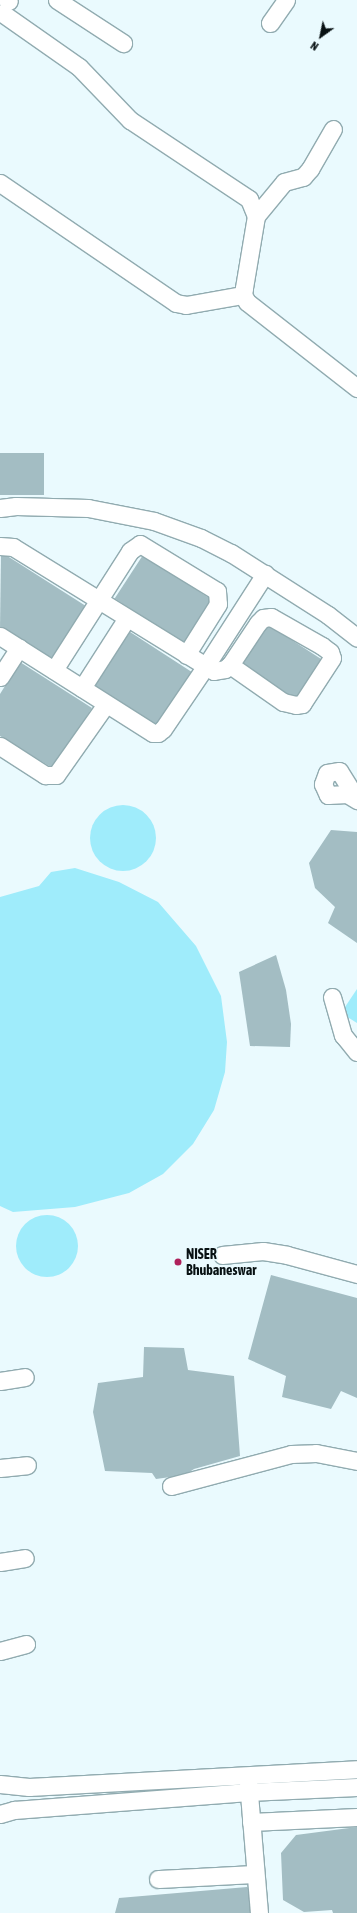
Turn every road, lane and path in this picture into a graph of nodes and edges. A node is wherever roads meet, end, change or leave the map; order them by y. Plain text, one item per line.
1 (57, 0) edge
2 (286, 0) edge
3 (6, 6) edge
4 (270, 23) dead end
5 (123, 43) dead end
6 (334, 129) dead end
7 (0, 183) edge
8 (256, 216) junction
9 (243, 295) junction
10 (357, 388) edge
11 (0, 508) edge
12 (0, 546) edge
13 (265, 574) junction
14 (99, 600) junction
15 (127, 618) junction
16 (0, 636) edge
17 (357, 638) edge
18 (19, 648) junction
19 (186, 654) junction
20 (230, 665) junction
21 (205, 667) junction
22 (54, 670) junction
23 (0, 677) edge
24 (82, 688) junction
25 (106, 704) junction
26 (0, 746) edge
27 (357, 794) edge
28 (357, 800) edge
29 (332, 997) dead end
30 (357, 1052) edge
31 (222, 1255) dead end
32 (357, 1274) edge
33 (25, 1377) dead end
34 (0, 1381) edge
35 (357, 1461) edge
36 (27, 1465) dead end
37 (0, 1468) edge
38 (171, 1486) dead end
39 (26, 1558) dead end
40 (0, 1562) edge
41 (26, 1644) dead end
42 (0, 1651) edge
43 (357, 1769) edge
44 (248, 1775) junction
45 (0, 1784) edge
46 (357, 1788) edge
47 (248, 1792) junction
48 (0, 1814) edge
49 (357, 1817) edge
50 (251, 1822) junction
51 (255, 1874) junction
52 (158, 1879) dead end
53 (258, 1913) edge

1 - 5 street
2 - 4 street
3 - 8 street
6 - 8 street
7 - 9 street
8 - 9 street
9 - 10 street
11 - 13 street
12 - 14 street
13 - 17 street
13 - 21 street
14 - 15 street
14 - 19 street
14 - 22 street
15 - 19 street
15 - 24 street
16 - 18 street
18 - 22 street
18 - 23 street
19 - 21 street
20 - 20 street
20 - 21 street
21 - 25 street
22 - 24 street
24 - 25 street
25 - 26 street
27 - 28 street
29 - 30 street
31 - 32 street
33 - 34 street
35 - 38 street
36 - 37 street
39 - 40 street
41 - 42 street
43 - 44 street
44 - 45 street
44 - 47 street
46 - 47 street
47 - 48 street
47 - 50 street
49 - 50 street
50 - 51 street
51 - 52 street
51 - 53 street

